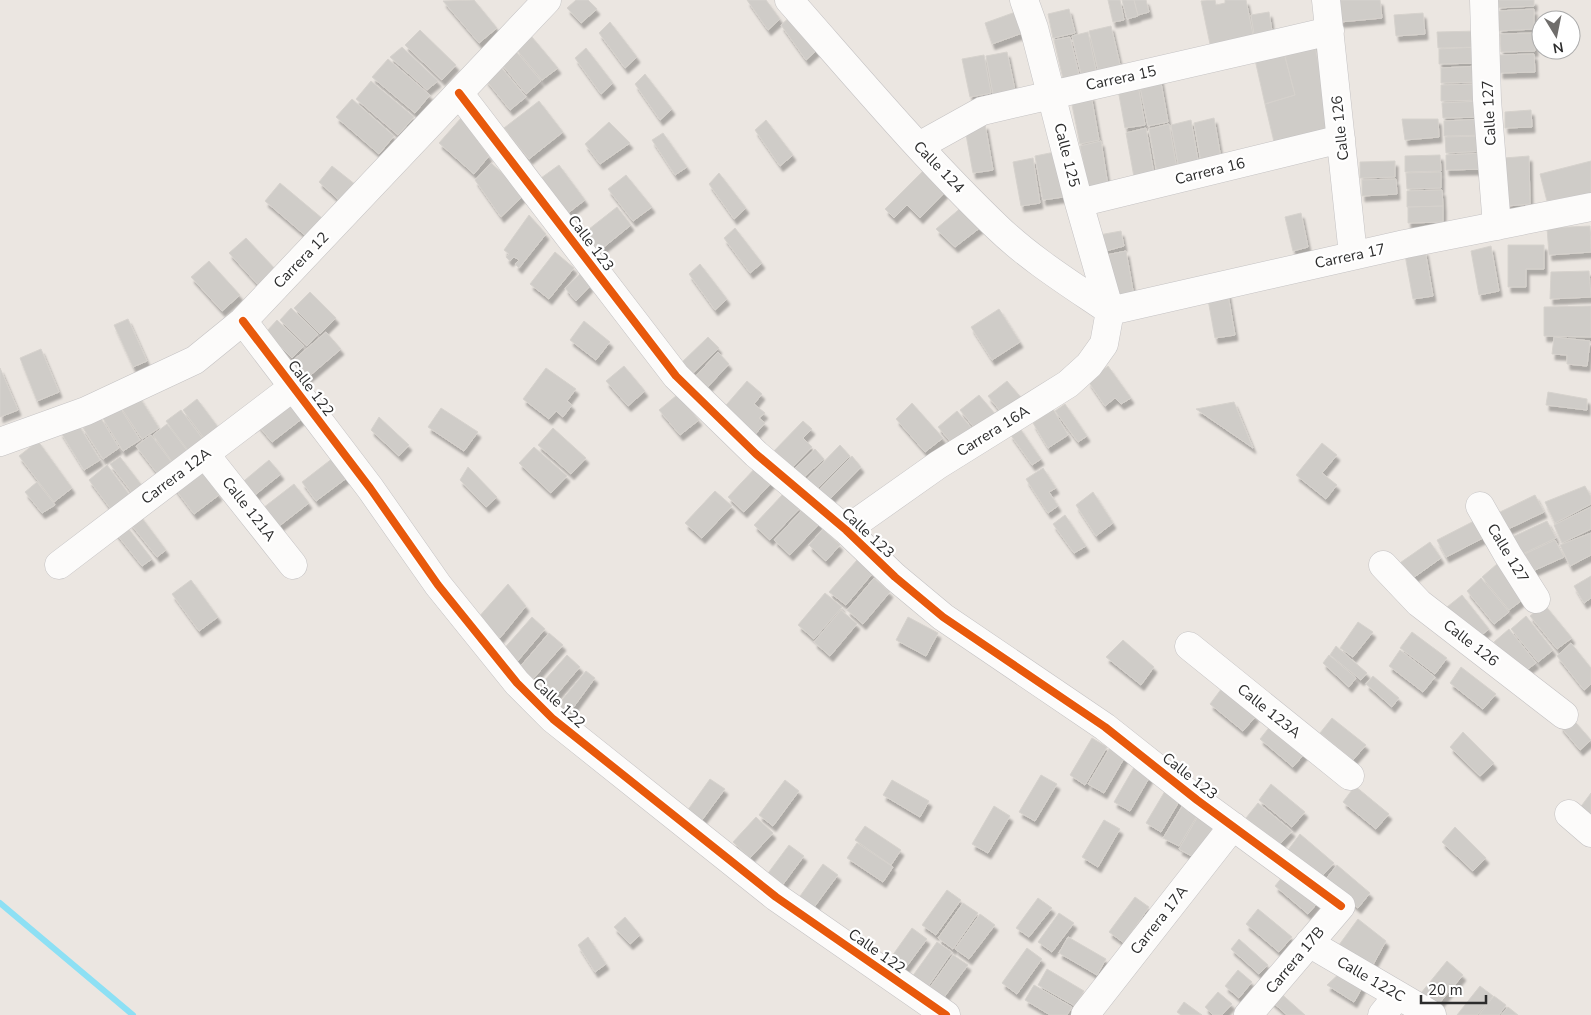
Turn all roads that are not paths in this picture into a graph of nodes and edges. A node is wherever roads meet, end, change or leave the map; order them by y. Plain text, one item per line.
1 (547, 0) edge
2 (789, 0) edge
3 (1024, 0) edge
4 (1326, 0) edge
5 (1484, 0) edge
6 (1330, 31) junction
7 (1052, 93) junction
8 (459, 94) junction
9 (1341, 139) junction
10 (919, 146) junction
11 (1079, 203) junction
12 (1591, 207) edge
13 (1497, 226) junction
14 (1353, 255) junction
15 (1110, 311) junction
16 (243, 322) junction
17 (293, 387) junction
18 (0, 442) edge
19 (205, 454) junction
20 (1480, 506) dead end
21 (846, 530) junction
22 (58, 565) dead end
23 (292, 565) dead end
24 (1383, 565) dead end
25 (1536, 599) dead end
26 (1189, 646) dead end
27 (1564, 716) dead end
28 (1350, 776) dead end
29 (1569, 814) dead end
30 (1233, 826) junction
31 (1591, 833) edge
32 (1341, 906) joint
33 (1309, 943) junction
34 (1390, 1005) edge
35 (946, 1015) edge
36 (1085, 1015) edge
37 (1248, 1015) edge
38 (1432, 1015) edge

1 - 8 street, Carrera 12
2 - 10 street, Calle 124
3 - 7 street, Calle 125
4 - 6 street, Calle 126
5 - 13 street, Calle 127
6 - 7 street, Carrera 15
6 - 9 street, Calle 126
7 - 10 street, Carrera 15
7 - 11 street, Calle 125
8 - 16 street, Carrera 12
8 - 21 street, Calle 123
9 - 11 street, Carrera 16
9 - 14 street, Calle 126
10 - 15 street, Calle 124
11 - 15 street, Calle 125
12 - 13 street, Carrera 17
13 - 14 street, Carrera 17
14 - 15 street, Carrera 17
15 - 21 street, Carrera 16A
16 - 17 street, Calle 122
16 - 18 street, Carrera 12
17 - 19 street, Carrera 12A
17 - 35 street, Calle 122
19 - 22 street, Carrera 12A
19 - 23 street, Calle 121A
20 - 25 street, Calle 127
21 - 30 street, Calle 123
24 - 27 street, Calle 126
26 - 28 street, Calle 123A
29 - 31 street
30 - 32 street, Calle 123
30 - 36 street, Carrera 17A
32 - 33 street, Carrera 17B
33 - 34 street, Calle 122C
33 - 37 street, Carrera 17B
34 - 38 street, Calle 122C

